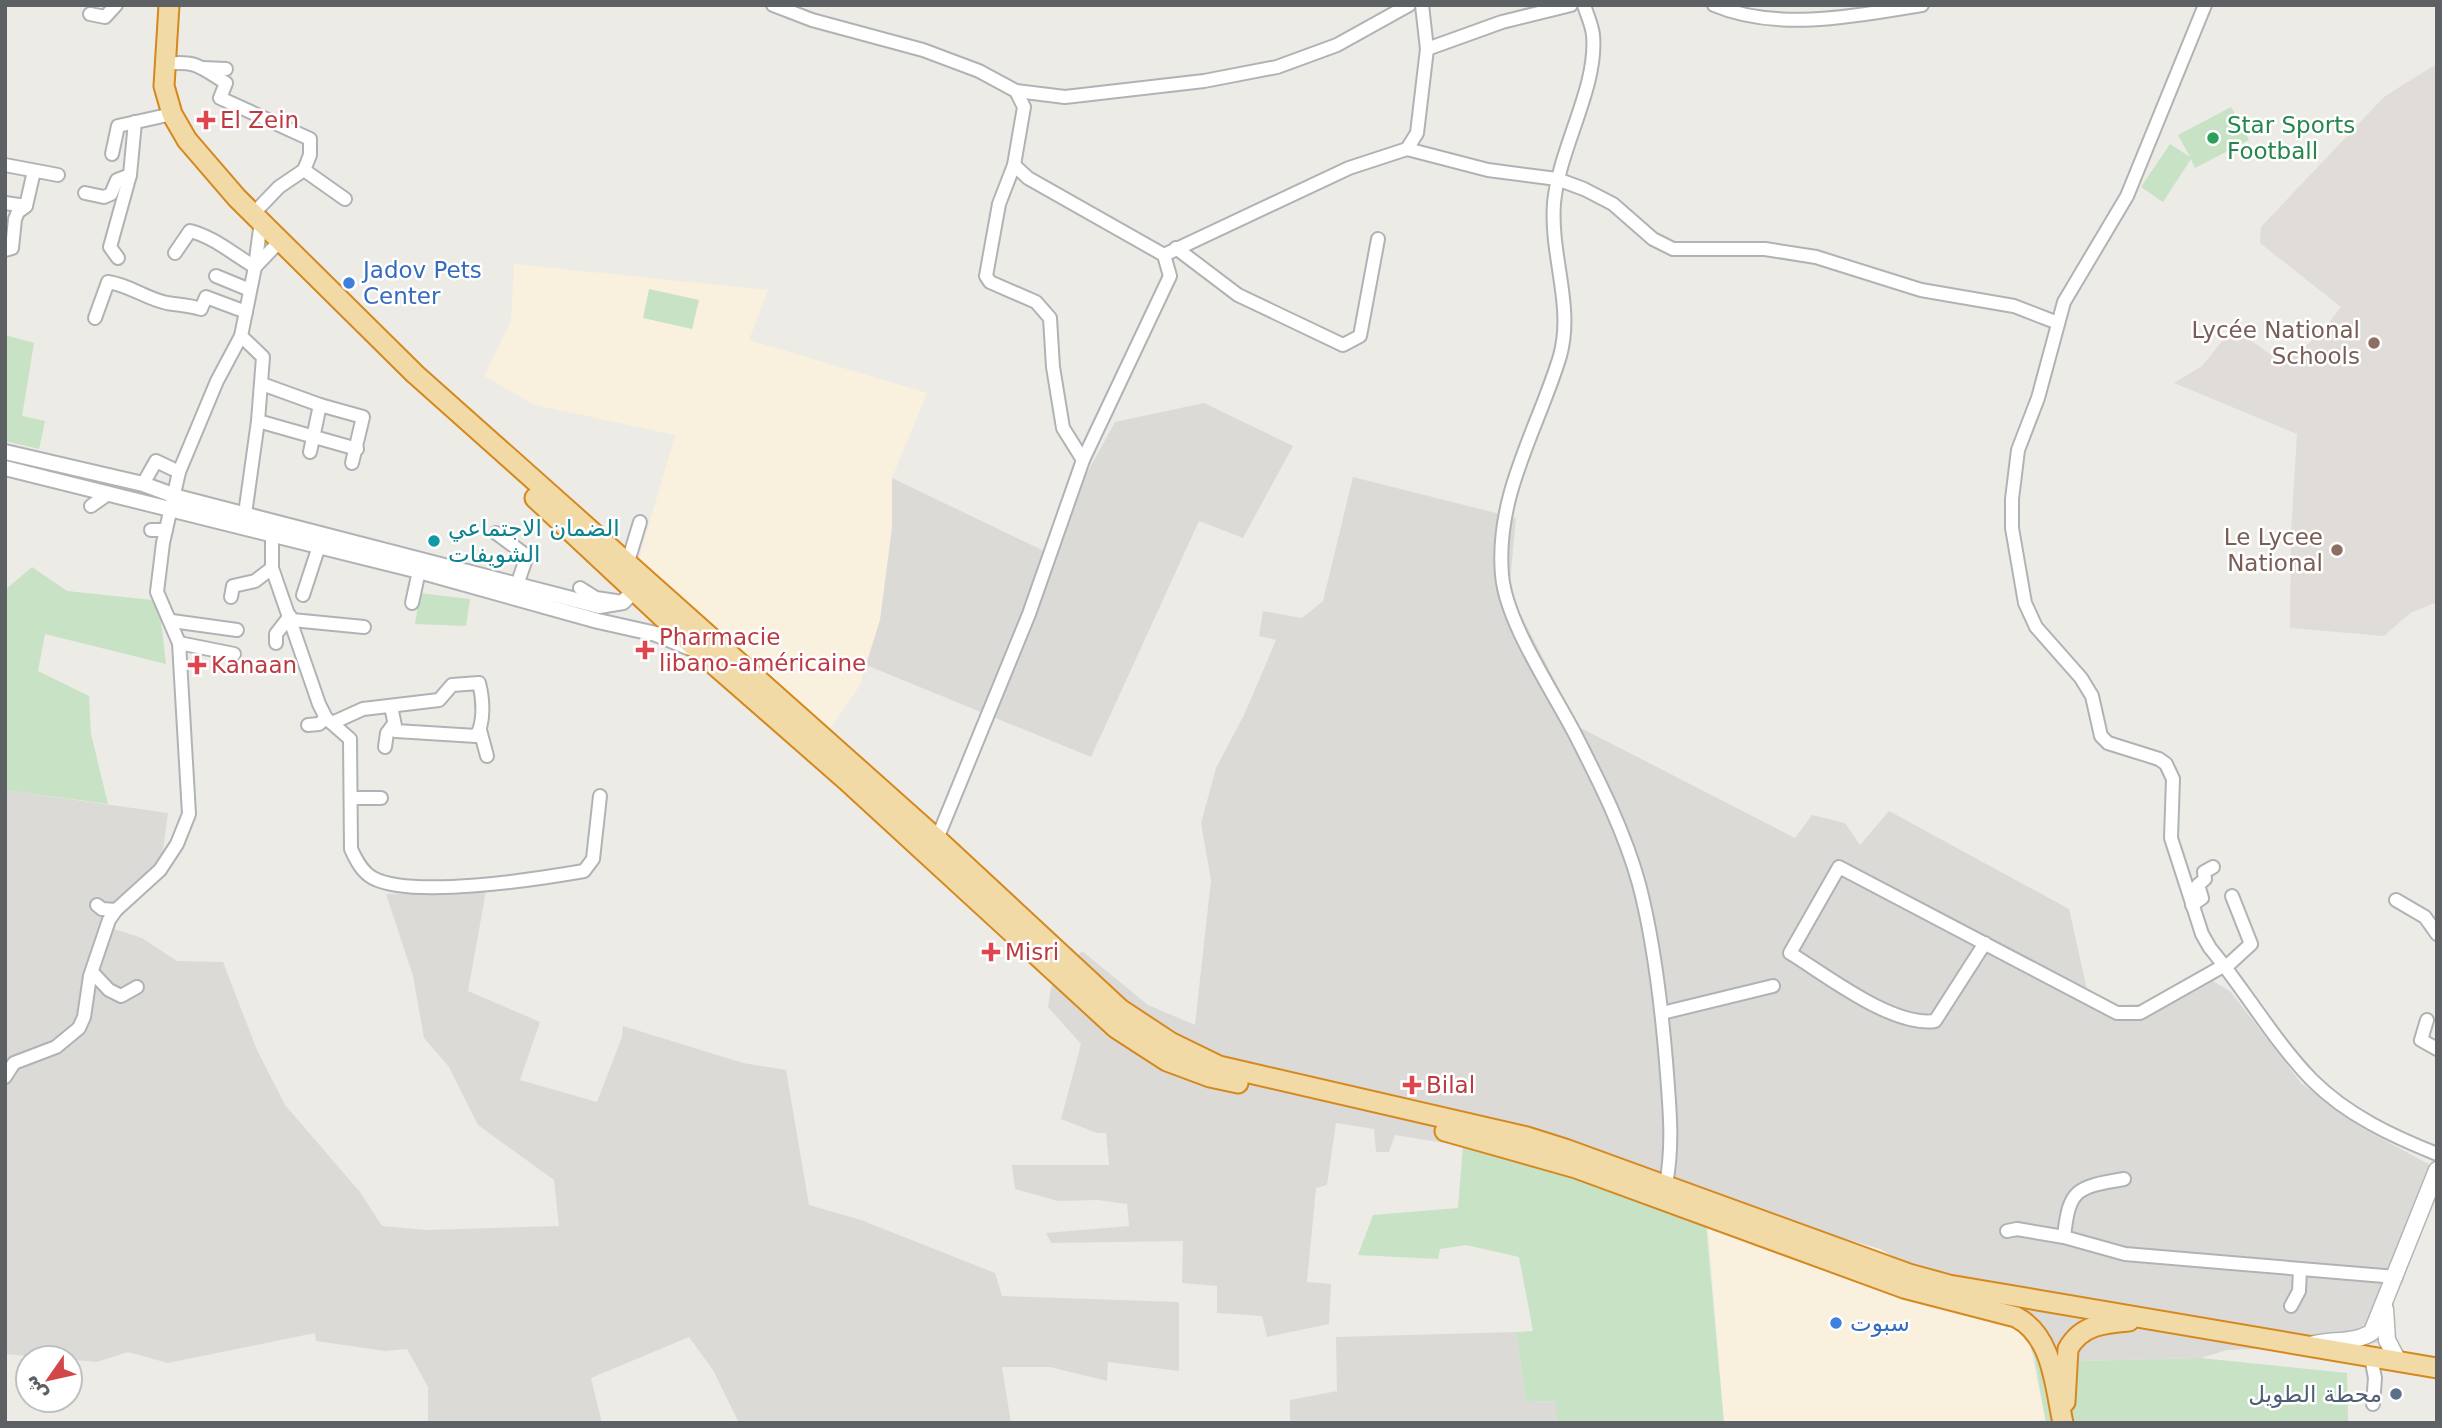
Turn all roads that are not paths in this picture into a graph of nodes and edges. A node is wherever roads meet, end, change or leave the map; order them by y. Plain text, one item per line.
1 (116, 5) edge
2 (168, 5) edge
3 (773, 5) edge
4 (1409, 5) edge
5 (1422, 5) edge
6 (1571, 5) edge
7 (1584, 5) edge
8 (1714, 5) edge
9 (1922, 5) edge
10 (2205, 5) edge
11 (90, 14) dead end
12 (1427, 49) junction
13 (164, 64) junction
14 (202, 68) junction
15 (226, 69) dead end
16 (1016, 91) junction
17 (1038, 95) junction
18 (1023, 113) junction
19 (172, 114) junction
20 (135, 122) junction
21 (1407, 149) junction
22 (112, 154) dead end
23 (5, 165) edge
24 (1014, 165) junction
25 (34, 170) junction
26 (304, 170) junction
27 (58, 175) dead end
28 (130, 175) junction
29 (1557, 179) junction
30 (85, 192) dead end
31 (345, 199) dead end
32 (5, 203) edge
33 (26, 206) junction
34 (257, 218) junction
35 (1378, 239) dead end
36 (279, 242) junction
37 (1176, 248) junction
38 (5, 250) edge
39 (174, 253) dead end
40 (1164, 255) junction
41 (118, 258) dead end
42 (255, 267) junction
43 (216, 276) dead end
44 (250, 290) junction
45 (246, 312) junction
46 (95, 318) dead end
47 (2058, 323) junction
48 (241, 336) junction
49 (415, 374) junction
50 (261, 384) junction
51 (320, 405) junction
52 (258, 421) junction
53 (313, 435) junction
54 (357, 449) junction
55 (5, 452) edge
56 (310, 452) dead end
57 (1083, 460) junction
58 (352, 463) dead end
59 (5, 468) edge
60 (179, 472) junction
61 (143, 484) junction
62 (108, 494) junction
63 (171, 501) junction
64 (91, 506) dead end
65 (246, 514) junction
66 (640, 522) dead end
67 (151, 530) dead end
68 (166, 530) junction
69 (496, 533) dead end
70 (272, 534) junction
71 (319, 546) junction
72 (628, 565) junction
73 (272, 568) junction
74 (419, 571) junction
75 (517, 586) junction
76 (580, 588) dead end
77 (303, 595) dead end
78 (629, 596) junction
79 (231, 597) dead end
80 (412, 603) dead end
81 (170, 617) junction
82 (291, 618) junction
83 (234, 626) dead end
84 (364, 626) dead end
85 (179, 643) junction
86 (276, 643) dead end
87 (234, 654) dead end
88 (702, 654) junction
89 (391, 706) junction
90 (329, 720) junction
91 (309, 725) dead end
92 (393, 725) junction
93 (480, 730) junction
94 (385, 747) dead end
95 (487, 756) dead end
96 (600, 796) dead end
97 (352, 798) junction
98 (381, 798) dead end
99 (937, 839) junction
100 (2213, 867) dead end
101 (2232, 896) dead end
102 (2396, 900) dead end
103 (97, 905) dead end
104 (2192, 905) junction
105 (116, 909) junction
106 (2437, 934) edge
107 (1985, 943) junction
108 (2225, 966) junction
109 (92, 972) junction
110 (1773, 986) dead end
111 (137, 987) dead end
112 (1662, 1013) junction
113 (2427, 1020) dead end
114 (2437, 1049) edge
115 (5, 1077) edge
116 (2437, 1154) edge
117 (2437, 1170) edge
118 (2124, 1179) dead end
119 (1666, 1184) junction
120 (2007, 1231) dead end
121 (2064, 1237) junction
122 (2300, 1269) junction
123 (2396, 1277) junction
124 (2291, 1306) dead end
125 (2385, 1307) junction
126 (2158, 1320) junction
127 (2311, 1345) junction
128 (2371, 1357) junction
129 (2398, 1361) junction
130 (2437, 1368) edge
131 (2373, 1404) dead end
132 (2063, 1423) edge

1 - 11 street
2 - 13 highway
3 - 16 street
4 - 17 street
5 - 12 street
6 - 12 street
7 - 29 street
8 - 9 street
10 - 47 street
12 - 21 street
13 - 14 street
13 - 19 highway
14 - 15 street
14 - 26 street
16 - 17 street
16 - 18 street
17 - 18 street
18 - 24 street
19 - 20 street
19 - 34 highway
20 - 22 street
20 - 28 street
21 - 29 street
21 - 37 street
23 - 25 street
24 - 40 street
24 - 57 street
25 - 27 street
25 - 33 street
26 - 31 street
26 - 34 street
28 - 30 street
28 - 41 street
29 - 47 street
29 - 112 street
32 - 33 street
33 - 38 street
34 - 36 highway
34 - 42 street
35 - 37 street
36 - 42 street
36 - 49 highway
37 - 40 street
39 - 42 street
40 - 57 street
42 - 44 street
43 - 44 street
44 - 45 street
45 - 46 street
45 - 48 street
47 - 104 street
48 - 50 street
48 - 60 street
49 - 72 highway
49 - 78 highway
50 - 51 street
50 - 52 street
51 - 53 street
51 - 54 street
52 - 53 street
52 - 65 street
53 - 54 street
53 - 56 street
54 - 58 street
55 - 61 street
57 - 99 street
59 - 62 street
60 - 61 street
60 - 63 street
61 - 63 street
62 - 63 street
62 - 64 street
63 - 65 street
63 - 68 street
63 - 70 street
65 - 75 street
66 - 72 street
67 - 68 street
68 - 81 street
69 - 75 street
70 - 71 street
70 - 73 street
71 - 74 street
71 - 77 street
72 - 99 highway
73 - 79 street
73 - 82 street
74 - 80 street
74 - 88 street
75 - 78 street
76 - 78 street
78 - 88 highway
81 - 83 street
81 - 85 street
82 - 84 street
82 - 86 street
82 - 90 street
85 - 87 street
85 - 105 street
88 - 132 highway
89 - 90 street
89 - 92 street
89 - 93 street
90 - 91 street
90 - 97 street
92 - 93 street
92 - 94 street
93 - 95 street
96 - 97 street
97 - 98 street
99 - 119 highway
100 - 104 street
101 - 108 street
102 - 106 street
103 - 105 street
104 - 108 street
105 - 109 street
107 - 107 street
107 - 108 street
108 - 116 street
109 - 111 street
109 - 115 street
110 - 112 street
112 - 119 street
113 - 114 street
117 - 123 main road
118 - 121 street
119 - 126 highway
120 - 121 street
121 - 122 street
122 - 123 street
122 - 124 street
123 - 125 main road
125 - 127 main road
125 - 129 main road
126 - 127 highway
126 - 132 highway
127 - 128 highway
128 - 129 highway
128 - 131 street
129 - 130 highway

